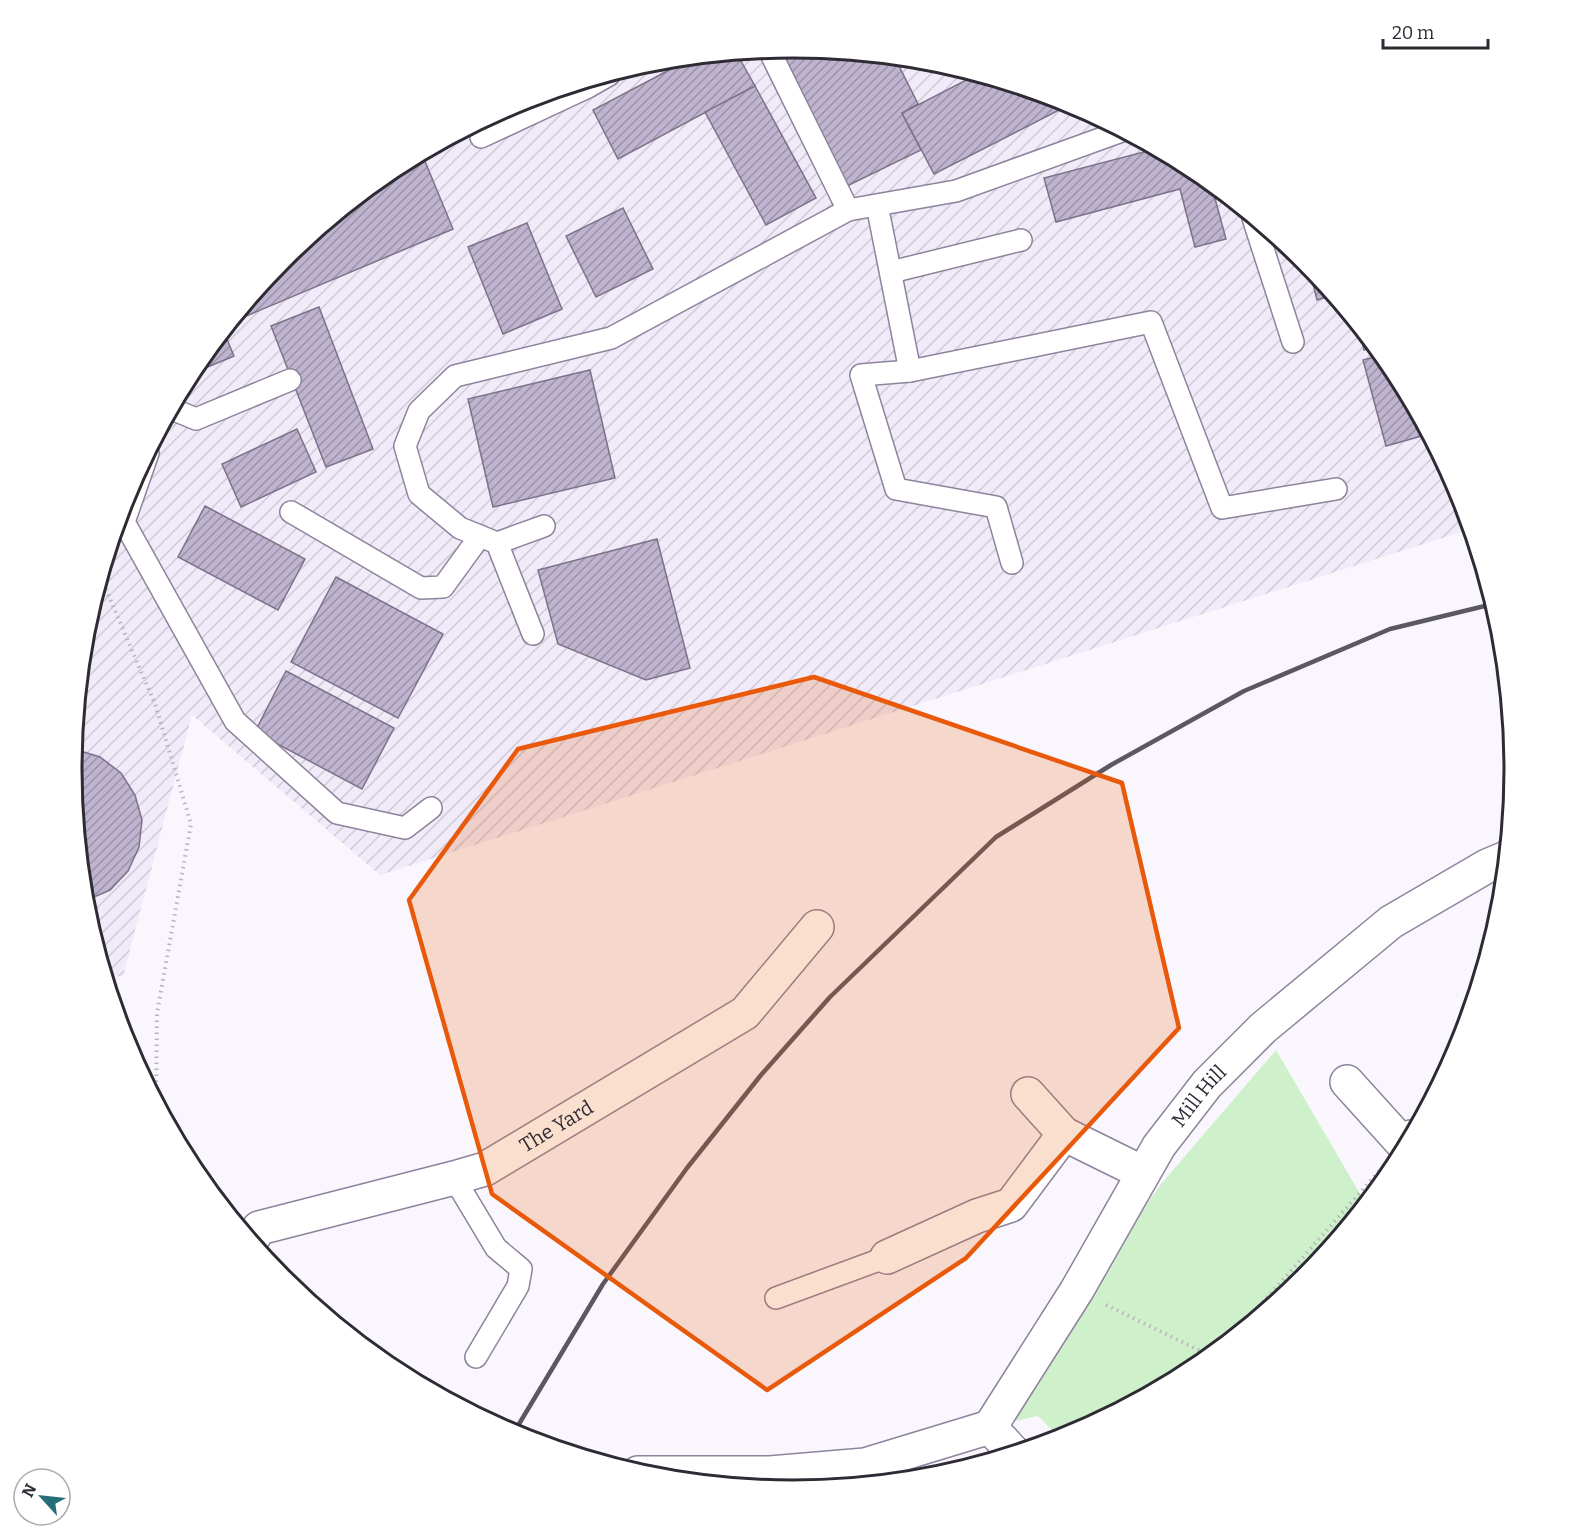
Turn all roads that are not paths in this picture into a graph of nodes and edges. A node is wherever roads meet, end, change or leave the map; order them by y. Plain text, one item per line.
1 (774, 59) edge
2 (575, 93) edge
3 (1113, 134) edge
4 (481, 137) dead end
5 (877, 205) junction
6 (848, 210) junction
7 (1257, 231) edge
8 (1021, 240) dead end
9 (891, 272) junction
10 (1293, 342) dead end
11 (910, 370) junction
12 (290, 380) dead end
13 (179, 412) edge
14 (1336, 489) dead end
15 (291, 512) dead end
16 (126, 526) edge
17 (544, 526) dead end
18 (489, 540) junction
19 (1012, 563) dead end
20 (533, 634) dead end
21 (431, 808) dead end
22 (1498, 861) edge
23 (817, 927) dead end
24 (1347, 1082) dead end
25 (1028, 1094) dead end
26 (1064, 1134) junction
27 (1403, 1136) edge
28 (1143, 1173) junction
29 (454, 1178) junction
30 (255, 1233) edge
31 (887, 1257) joint
32 (776, 1298) dead end
33 (476, 1357) dead end
34 (990, 1427) junction
35 (1008, 1447) edge
36 (694, 1473) edge

1 - 6 lane
2 - 4 lane
3 - 5 lane
5 - 6 lane
5 - 9 lane
6 - 18 lane
7 - 10 lane
8 - 9 lane
9 - 11 lane
11 - 14 lane
11 - 19 lane
12 - 13 lane
15 - 18 lane
16 - 21 lane
17 - 18 lane
18 - 20 lane
22 - 28 street, Mill Hill
23 - 29 street, The Yard
24 - 27 street
25 - 26 street
26 - 28 street
26 - 31 street
28 - 34 street, Mill Hill
29 - 30 street, The Yard
29 - 33 lane
31 - 32 lane
34 - 35 street
34 - 36 street

